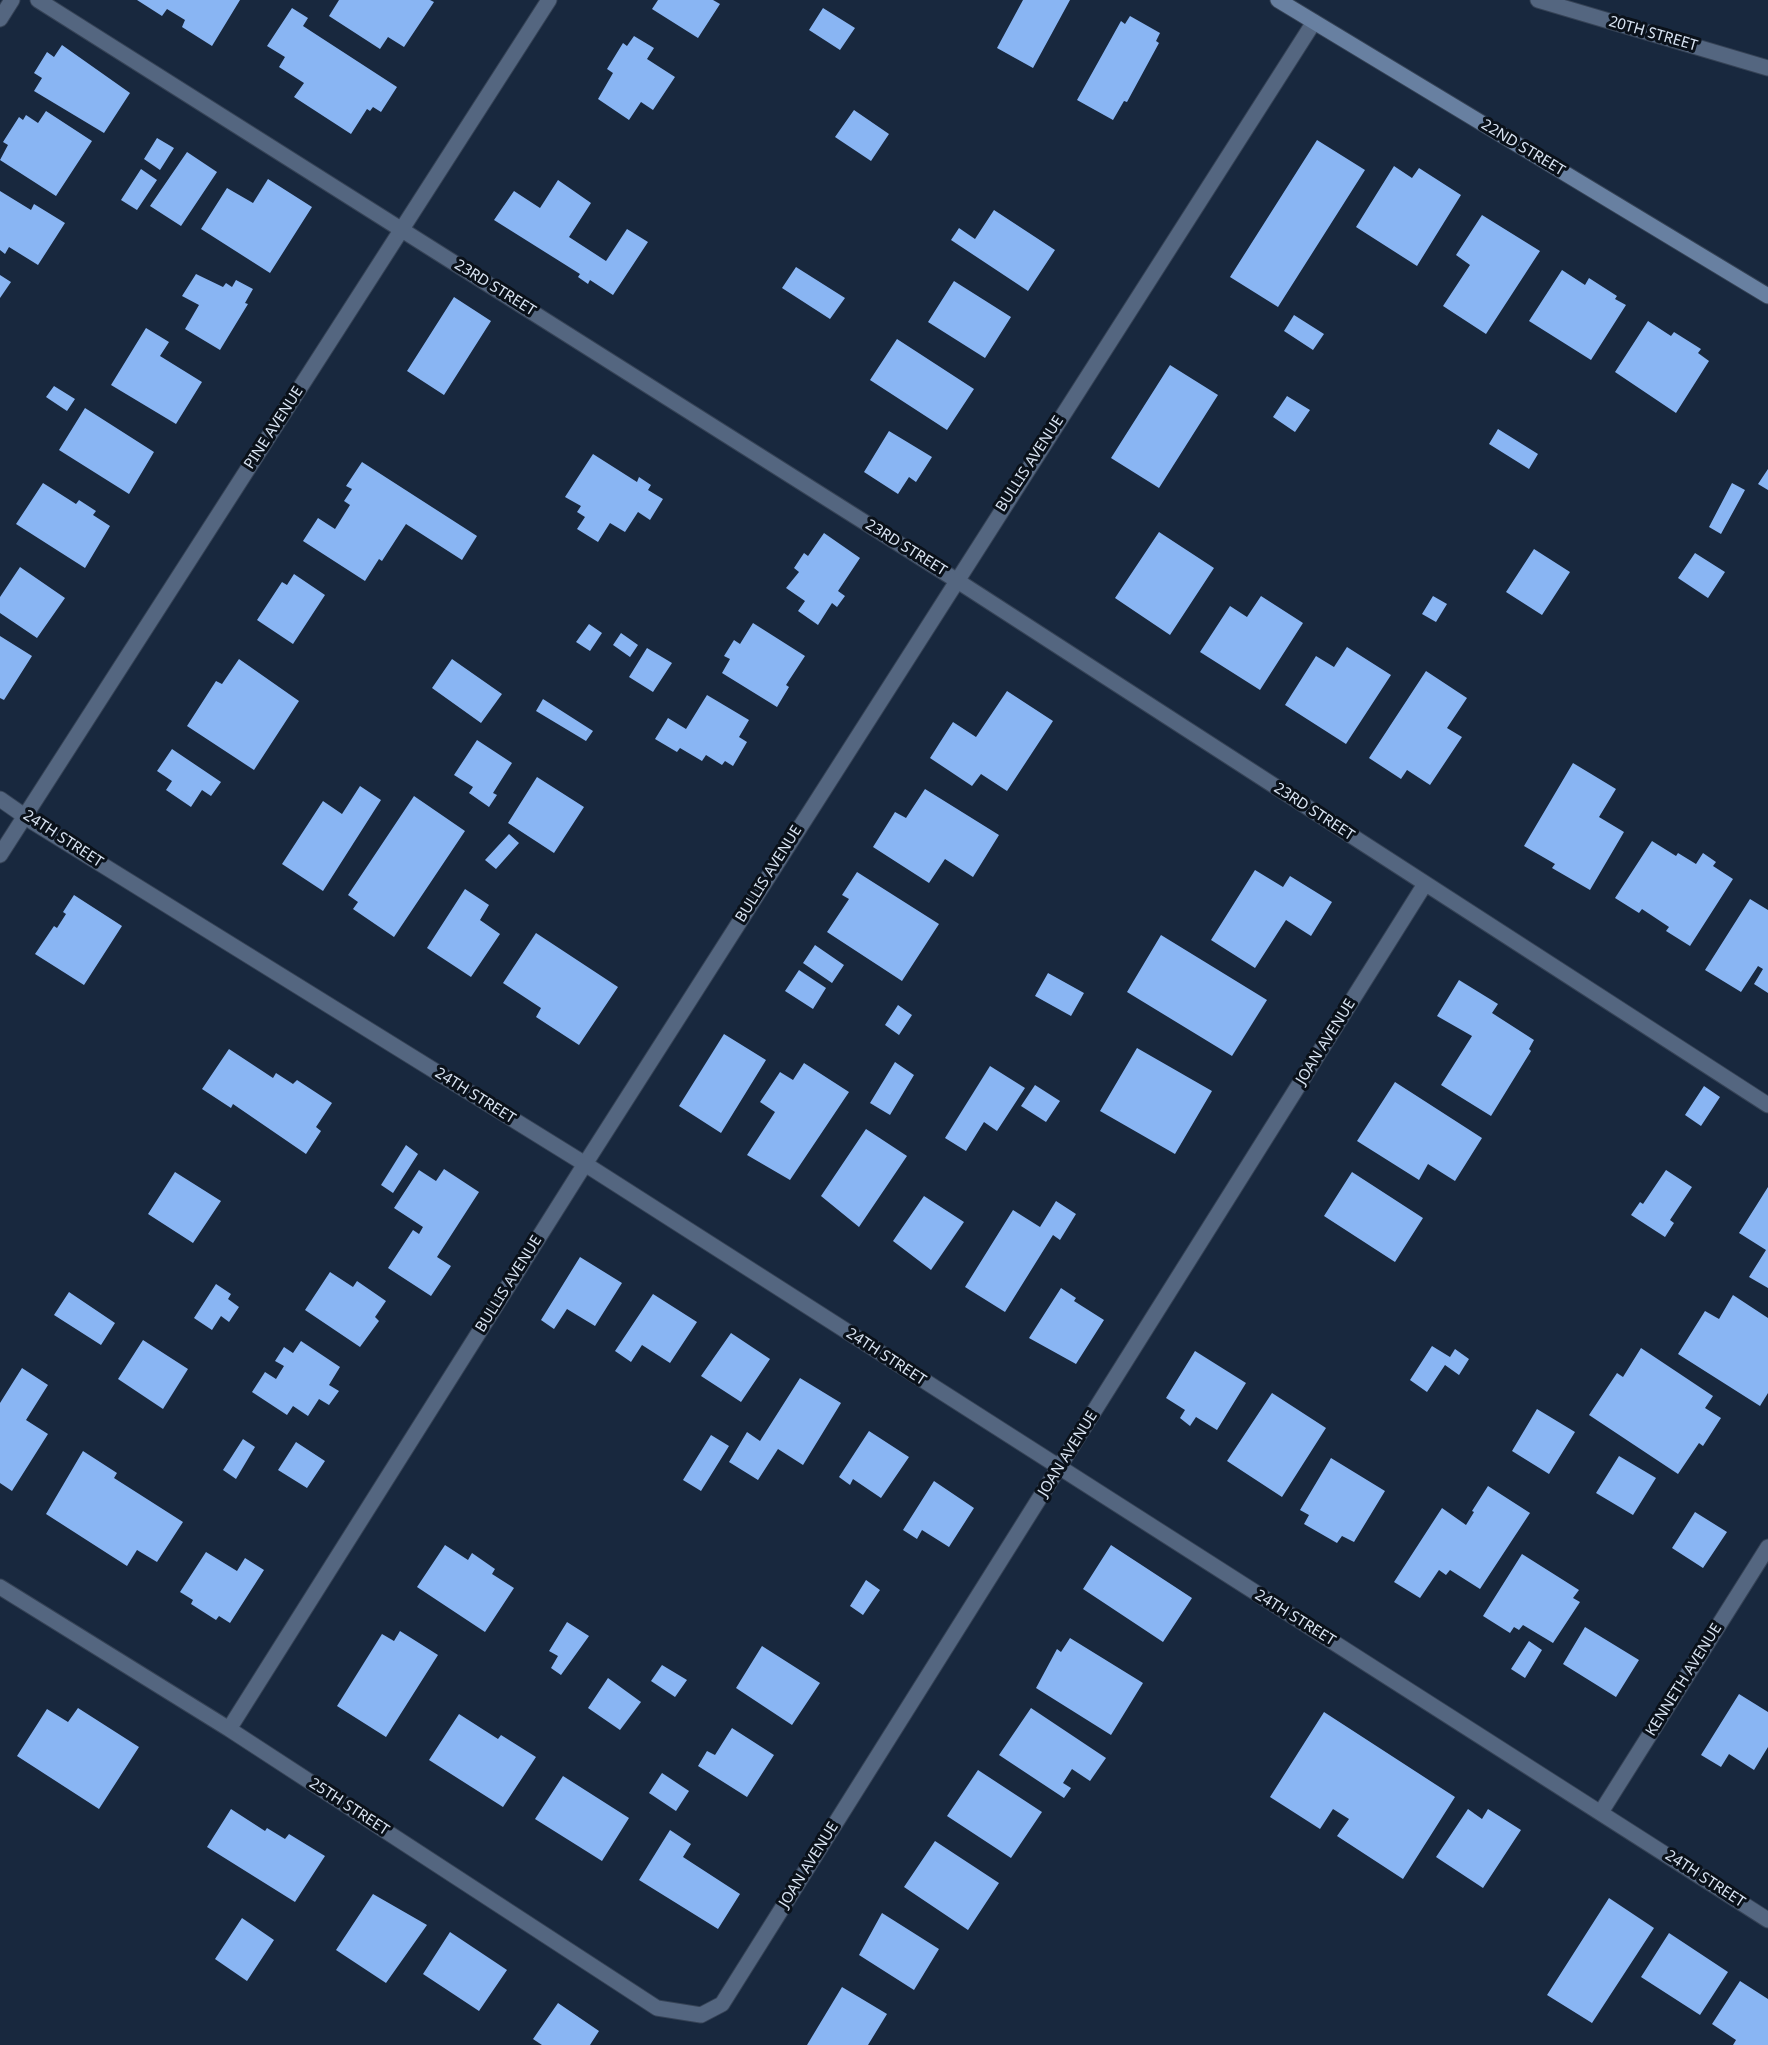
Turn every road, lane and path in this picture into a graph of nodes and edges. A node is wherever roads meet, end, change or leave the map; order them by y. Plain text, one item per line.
1 (12, 0) edge
2 (38, 0) edge
3 (549, 0) edge
4 (1278, 0) edge
5 (1538, 0) edge
6 (0, 19) edge
7 (1314, 22) junction
8 (1768, 68) edge
9 (402, 229) junction
10 (1768, 296) edge
11 (956, 580) junction
12 (0, 799) edge
13 (25, 815) junction
14 (0, 855) edge
15 (1425, 884) junction
16 (1768, 1105) edge
17 (585, 1164) junction
18 (1060, 1468) junction
19 (1768, 1547) edge
20 (0, 1587) edge
21 (229, 1729) junction
22 (1601, 1812) junction
23 (1768, 1920) edge
24 (701, 2015) joint

1 - 6 street
2 - 9 street, 23RD STREET
3 - 9 street, PINE AVENUE
4 - 7 street, 22ND STREET
5 - 8 street, 20TH STREET
7 - 10 street, 22ND STREET
7 - 11 street, BULLIS AVENUE
9 - 11 street, 23RD STREET
9 - 13 street, PINE AVENUE
11 - 15 street, 23RD STREET
11 - 17 street, BULLIS AVENUE
12 - 13 street, 24TH STREET
13 - 14 street, PINE AVENUE
13 - 17 street, 24TH STREET
15 - 16 street, 23RD STREET
15 - 18 street, JOAN AVENUE
17 - 18 street, 24TH STREET
17 - 21 street, BULLIS AVENUE
18 - 22 street, 24TH STREET
18 - 24 street, JOAN AVENUE
19 - 22 street, KENNETH AVENUE
20 - 21 street, 25TH STREET
21 - 24 street, 25TH STREET
22 - 23 street, 24TH STREET

